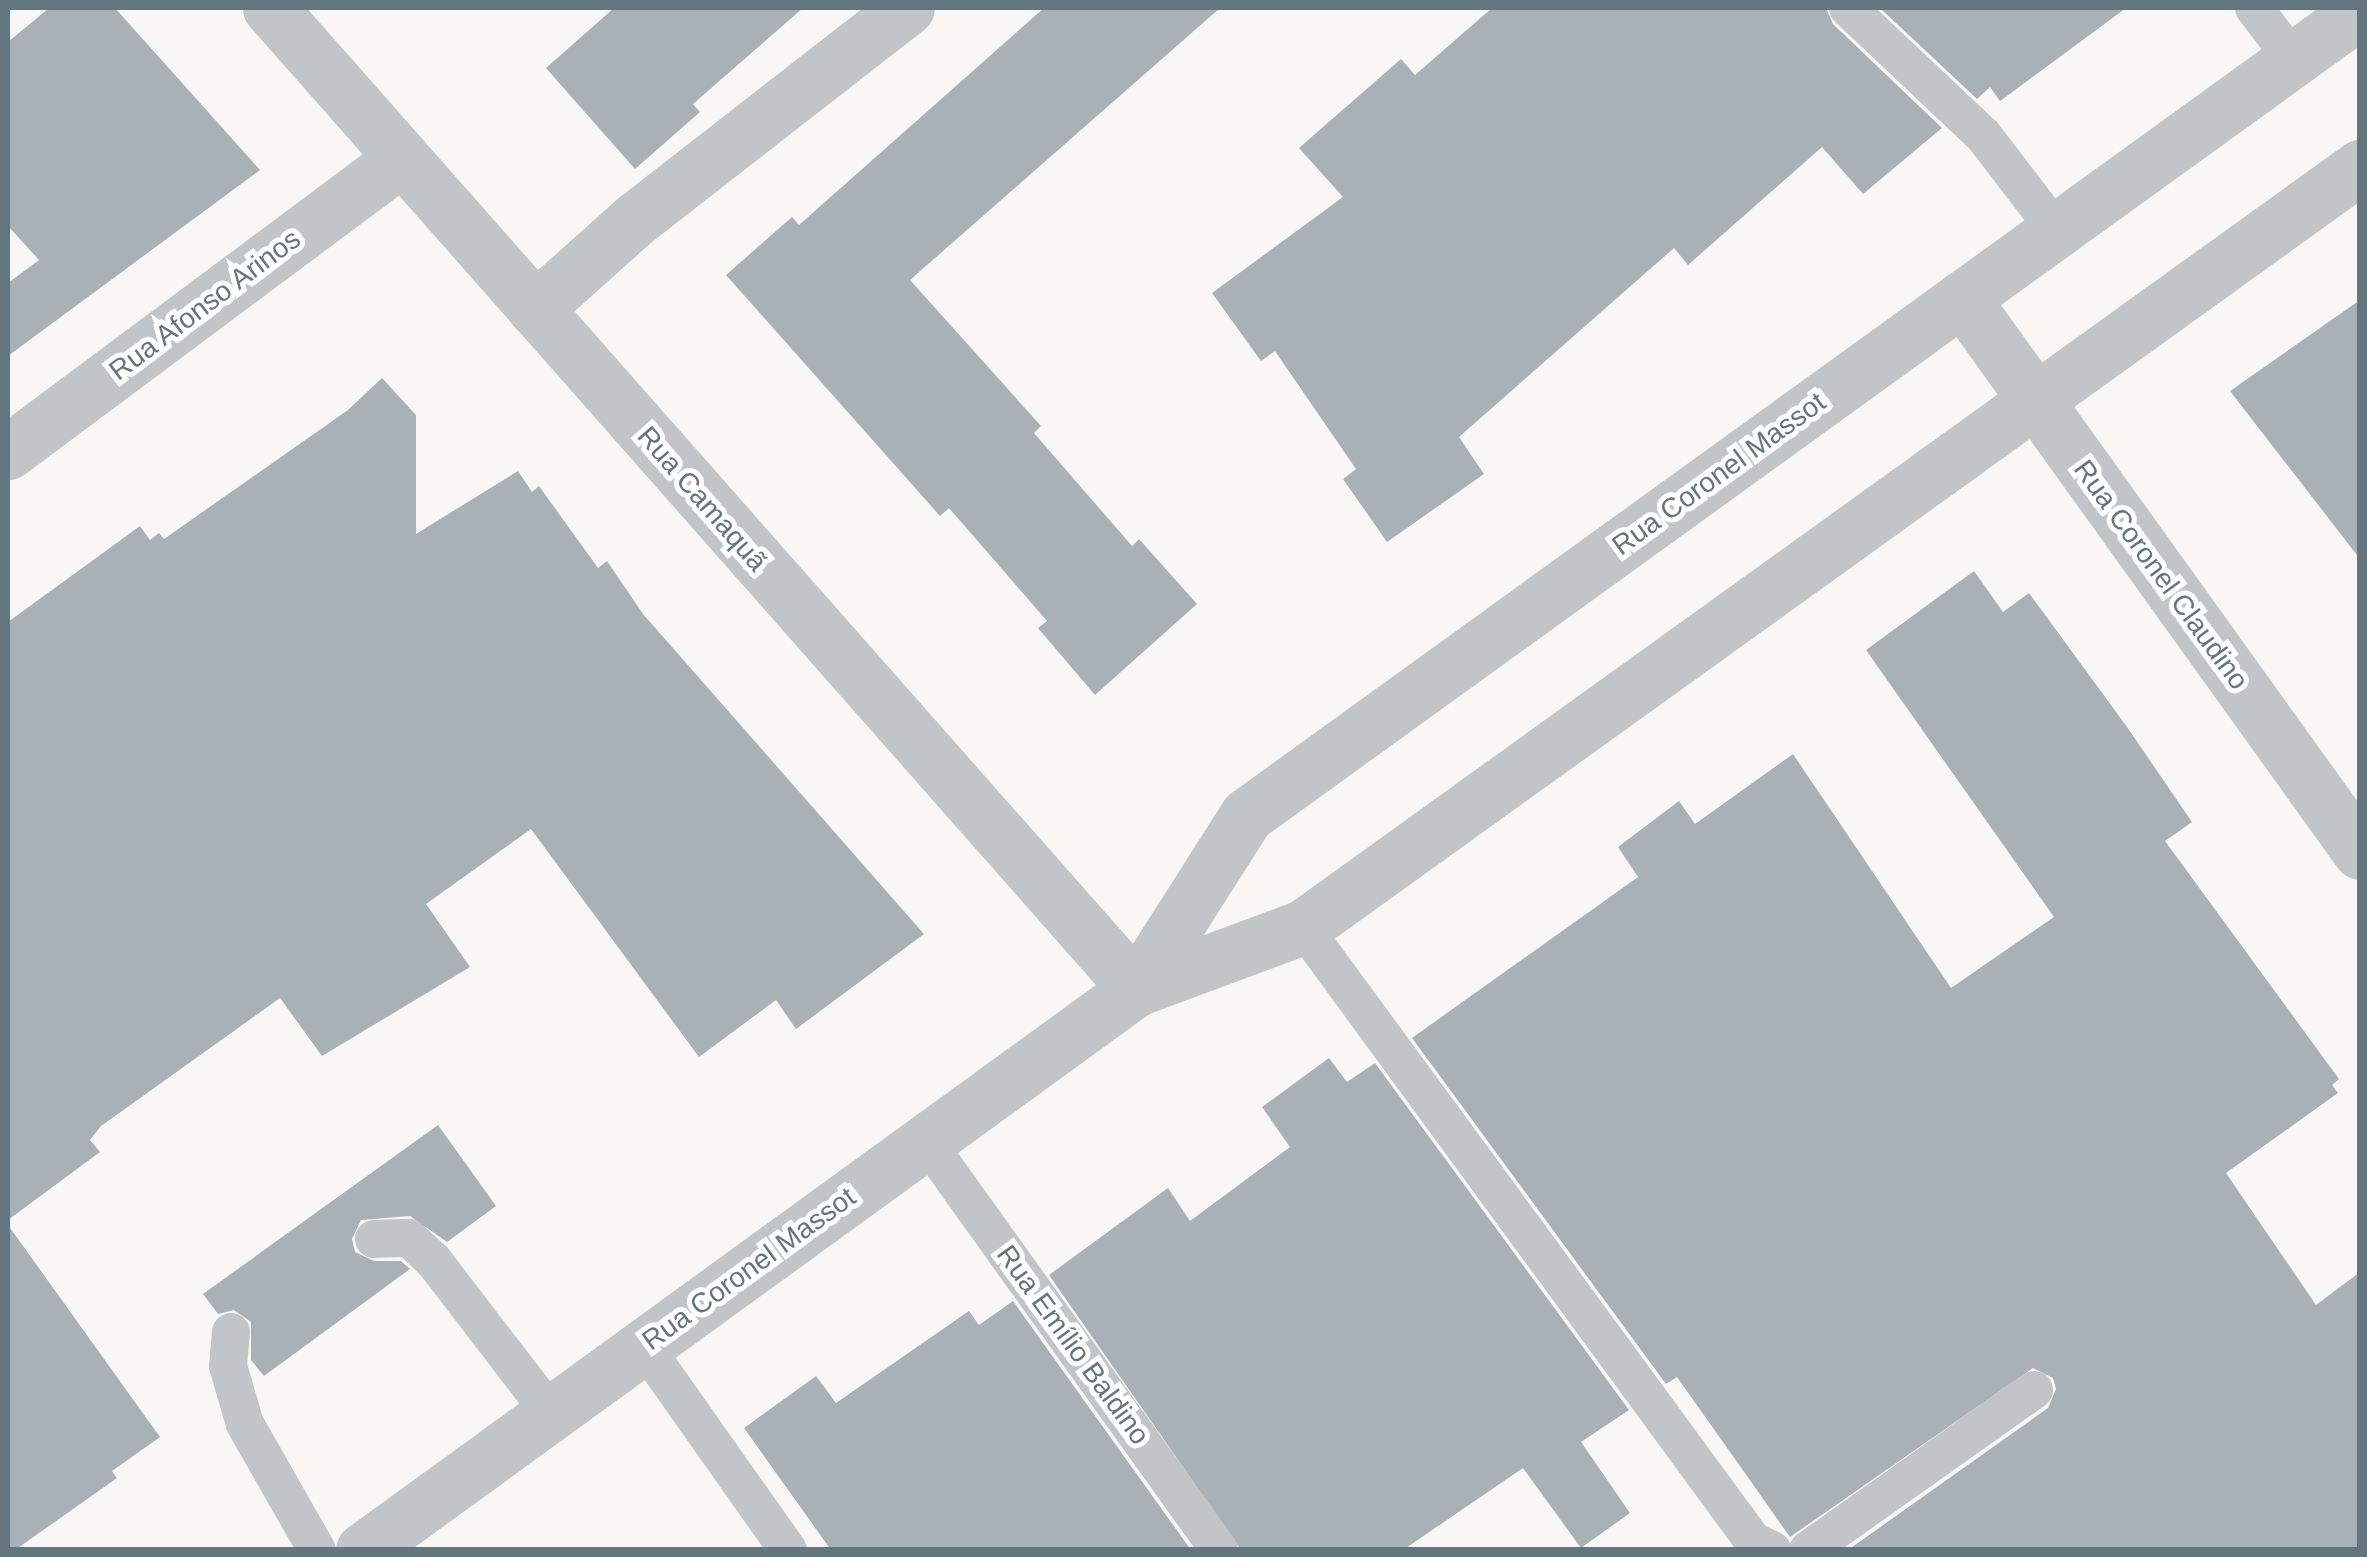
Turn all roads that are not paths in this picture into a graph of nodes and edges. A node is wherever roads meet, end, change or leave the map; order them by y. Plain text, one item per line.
1 (270, 8) edge
2 (908, 8) edge
3 (1848, 8) edge
4 (2254, 8) edge
5 (2360, 12) edge
6 (2293, 59) junction
7 (402, 158) junction
8 (2360, 167) edge
9 (2056, 230) junction
10 (1962, 298) junction
11 (535, 309) junction
12 (2036, 401) junction
13 (8, 452) edge
14 (2360, 852) edge
15 (1303, 927) junction
16 (1136, 990) junction
17 (926, 1141) junction
18 (374, 1240) dead end
19 (231, 1332) dead end
20 (644, 1346) junction
21 (2034, 1390) dead end
22 (551, 1414) junction
23 (317, 1550) edge
24 (363, 1550) edge
25 (788, 1550) edge
26 (1219, 1550) edge
27 (1772, 1550) edge
28 (1808, 1550) edge

1 - 7 street, Rua Camaquã
2 - 11 street
3 - 9 lane
4 - 6 lane
5 - 6 street, Rua Coronel Massot
6 - 9 street, Rua Coronel Massot
7 - 11 street, Rua Camaquã
7 - 13 street, Rua Afonso Arinos
8 - 12 street, Rua Coronel Massot
9 - 10 street, Rua Coronel Massot
10 - 12 street, Rua Coronel Claudino
10 - 16 street, Rua Coronel Massot
11 - 16 street, Rua Camaquã
12 - 14 street, Rua Coronel Claudino
12 - 15 street, Rua Coronel Massot
15 - 16 street, Rua Coronel Massot
15 - 27 lane
16 - 17 street, Rua Coronel Massot
17 - 20 street, Rua Coronel Massot
17 - 26 lane, Rua Emílio Baldino
18 - 22 lane
19 - 23 lane
20 - 22 street, Rua Coronel Massot
20 - 25 lane
21 - 28 lane
22 - 24 street, Rua Coronel Massot

